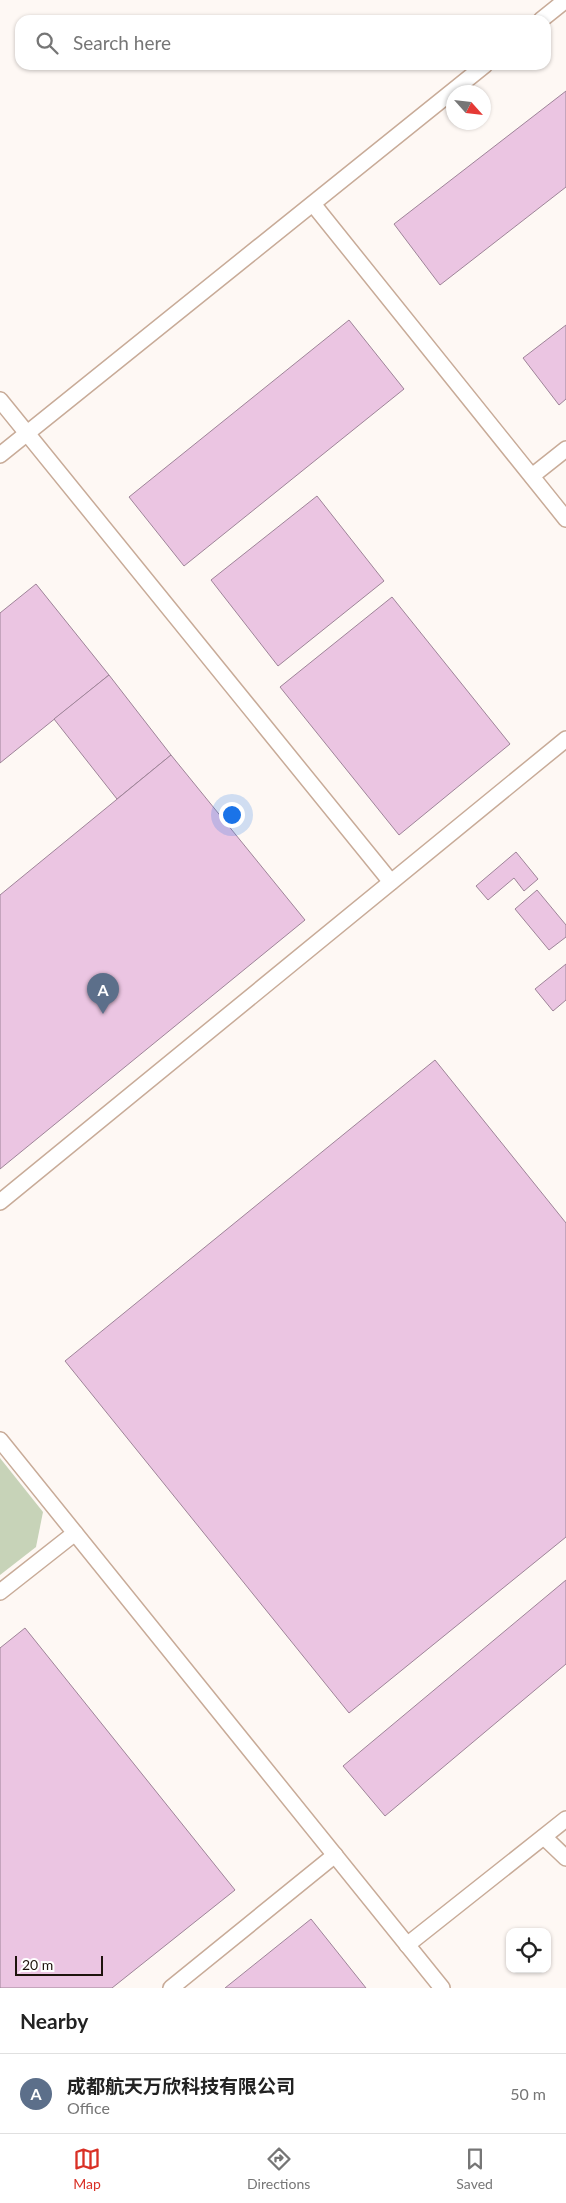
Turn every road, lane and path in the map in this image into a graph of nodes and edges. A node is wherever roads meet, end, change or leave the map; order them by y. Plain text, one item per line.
1 (566, 0) edge
2 (547, 15) edge
3 (479, 70) edge
4 (313, 204) junction
5 (0, 400) edge
6 (27, 433) junction
7 (566, 449) edge
8 (0, 455) edge
9 (532, 476) junction
10 (566, 519) edge
11 (566, 739) edge
12 (390, 882) junction
13 (0, 1202) edge
14 (0, 1440) edge
15 (75, 1532) junction
16 (0, 1592) edge
17 (566, 1819) edge
18 (544, 1837) junction
19 (335, 1855) junction
20 (566, 1858) edge
21 (407, 1945) junction
22 (171, 1988) edge
23 (442, 1988) edge

1 - 2 lane
3 - 4 lane
4 - 6 lane
4 - 9 lane
5 - 6 lane
6 - 8 lane
6 - 12 lane
7 - 9 lane
9 - 10 lane
11 - 12 lane
12 - 13 lane
14 - 15 lane
15 - 16 lane
15 - 19 lane
17 - 18 lane
18 - 20 lane
18 - 21 lane
19 - 21 lane
19 - 22 lane
21 - 23 lane

